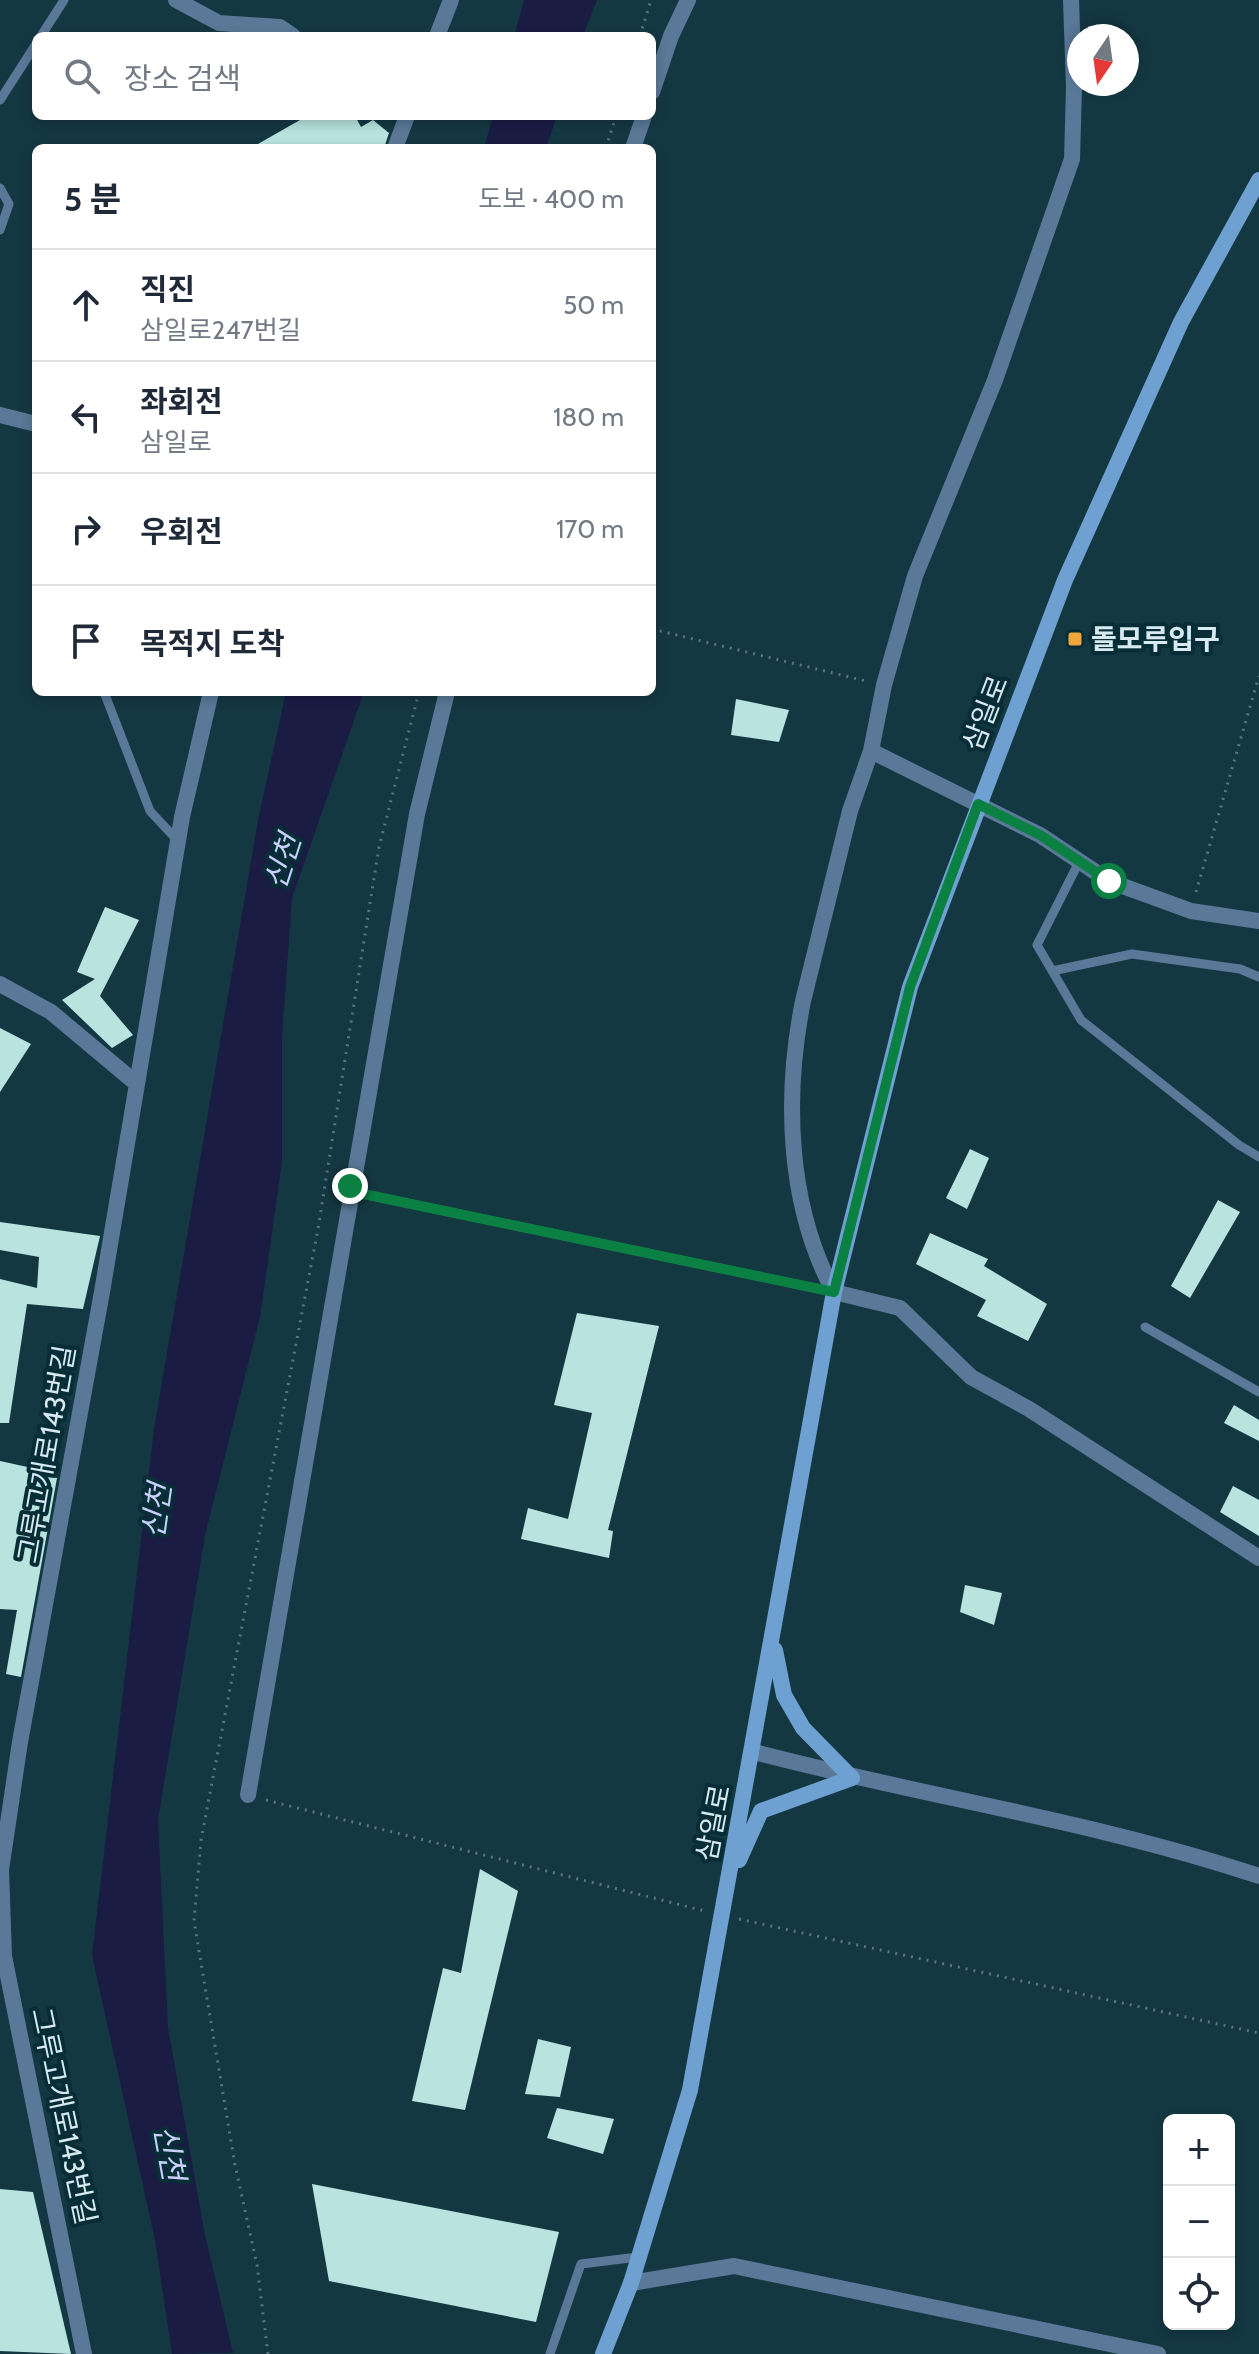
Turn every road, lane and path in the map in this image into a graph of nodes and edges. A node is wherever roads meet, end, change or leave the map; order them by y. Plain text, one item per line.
1 (64, 0) edge
2 (176, 0) edge
3 (451, 0) edge
4 (651, 0) edge
5 (688, 0) edge
6 (1071, 0) edge
7 (44, 32) edge
8 (287, 32) edge
9 (439, 32) edge
10 (641, 32) edge
11 (32, 50) edge
12 (656, 80) edge
13 (0, 100) edge
14 (401, 120) edge
15 (615, 120) edge
16 (643, 120) edge
17 (396, 144) edge
18 (607, 144) edge
19 (634, 144) edge
20 (1259, 180) edge
21 (0, 188) edge
22 (0, 230) edge
23 (0, 415) edge
24 (32, 423) dead end
25 (656, 630) edge
26 (1259, 676) edge
27 (884, 685) junction
28 (106, 696) edge
29 (210, 696) edge
30 (446, 696) edge
31 (871, 751) junction
32 (978, 804) junction
33 (178, 841) junction
34 (1079, 862) junction
35 (1191, 911) junction
36 (1259, 921) edge
37 (1052, 971) junction
38 (1259, 977) edge
39 (0, 984) edge
40 (137, 1084) junction
41 (1259, 1157) edge
42 (349, 1191) junction
43 (834, 1292) junction
44 (1145, 1327) dead end
45 (1259, 1392) edge
46 (1259, 1558) edge
47 (773, 1639) junction
48 (754, 1752) junction
49 (852, 1778) junction
50 (248, 1795) joint
51 (1259, 1876) edge
52 (728, 1883) junction
53 (721, 1915) junction
54 (1259, 2033) edge
55 (640, 2251) junction
56 (631, 2283) junction
57 (84, 2354) edge
58 (550, 2354) edge
59 (603, 2354) edge
60 (1158, 2354) edge

1 - 7 lane
2 - 8 street
3 - 9 street
4 - 10 path
5 - 12 street
6 - 27 street
11 - 13 lane
14 - 17 street
15 - 18 path
16 - 19 street
20 - 32 main road, 삼일로
21 - 22 lane
23 - 24 street
25 - 27 path
26 - 35 path
27 - 31 street
28 - 33 lane
29 - 33 street, 그루고개로143번길
30 - 42 street
31 - 32 street
31 - 43 street
32 - 34 street
32 - 43 main road, 삼일로
33 - 40 street, 그루고개로143번길
34 - 35 street
34 - 37 lane
35 - 36 street
37 - 38 lane
37 - 41 lane
39 - 40 street
40 - 57 street, 그루고개로143번길
42 - 43 lane
42 - 50 street
43 - 46 street
43 - 47 main road, 삼일로
44 - 45 lane
47 - 48 main road, 삼일로
47 - 49 main road
48 - 49 street
48 - 52 main road, 삼일로
49 - 51 street
49 - 52 main road
50 - 53 path
52 - 53 main road, 삼일로
53 - 54 path
53 - 55 main road, 삼일로
55 - 56 main road, 삼일로
55 - 58 lane
56 - 59 main road, 삼일로
56 - 60 street

